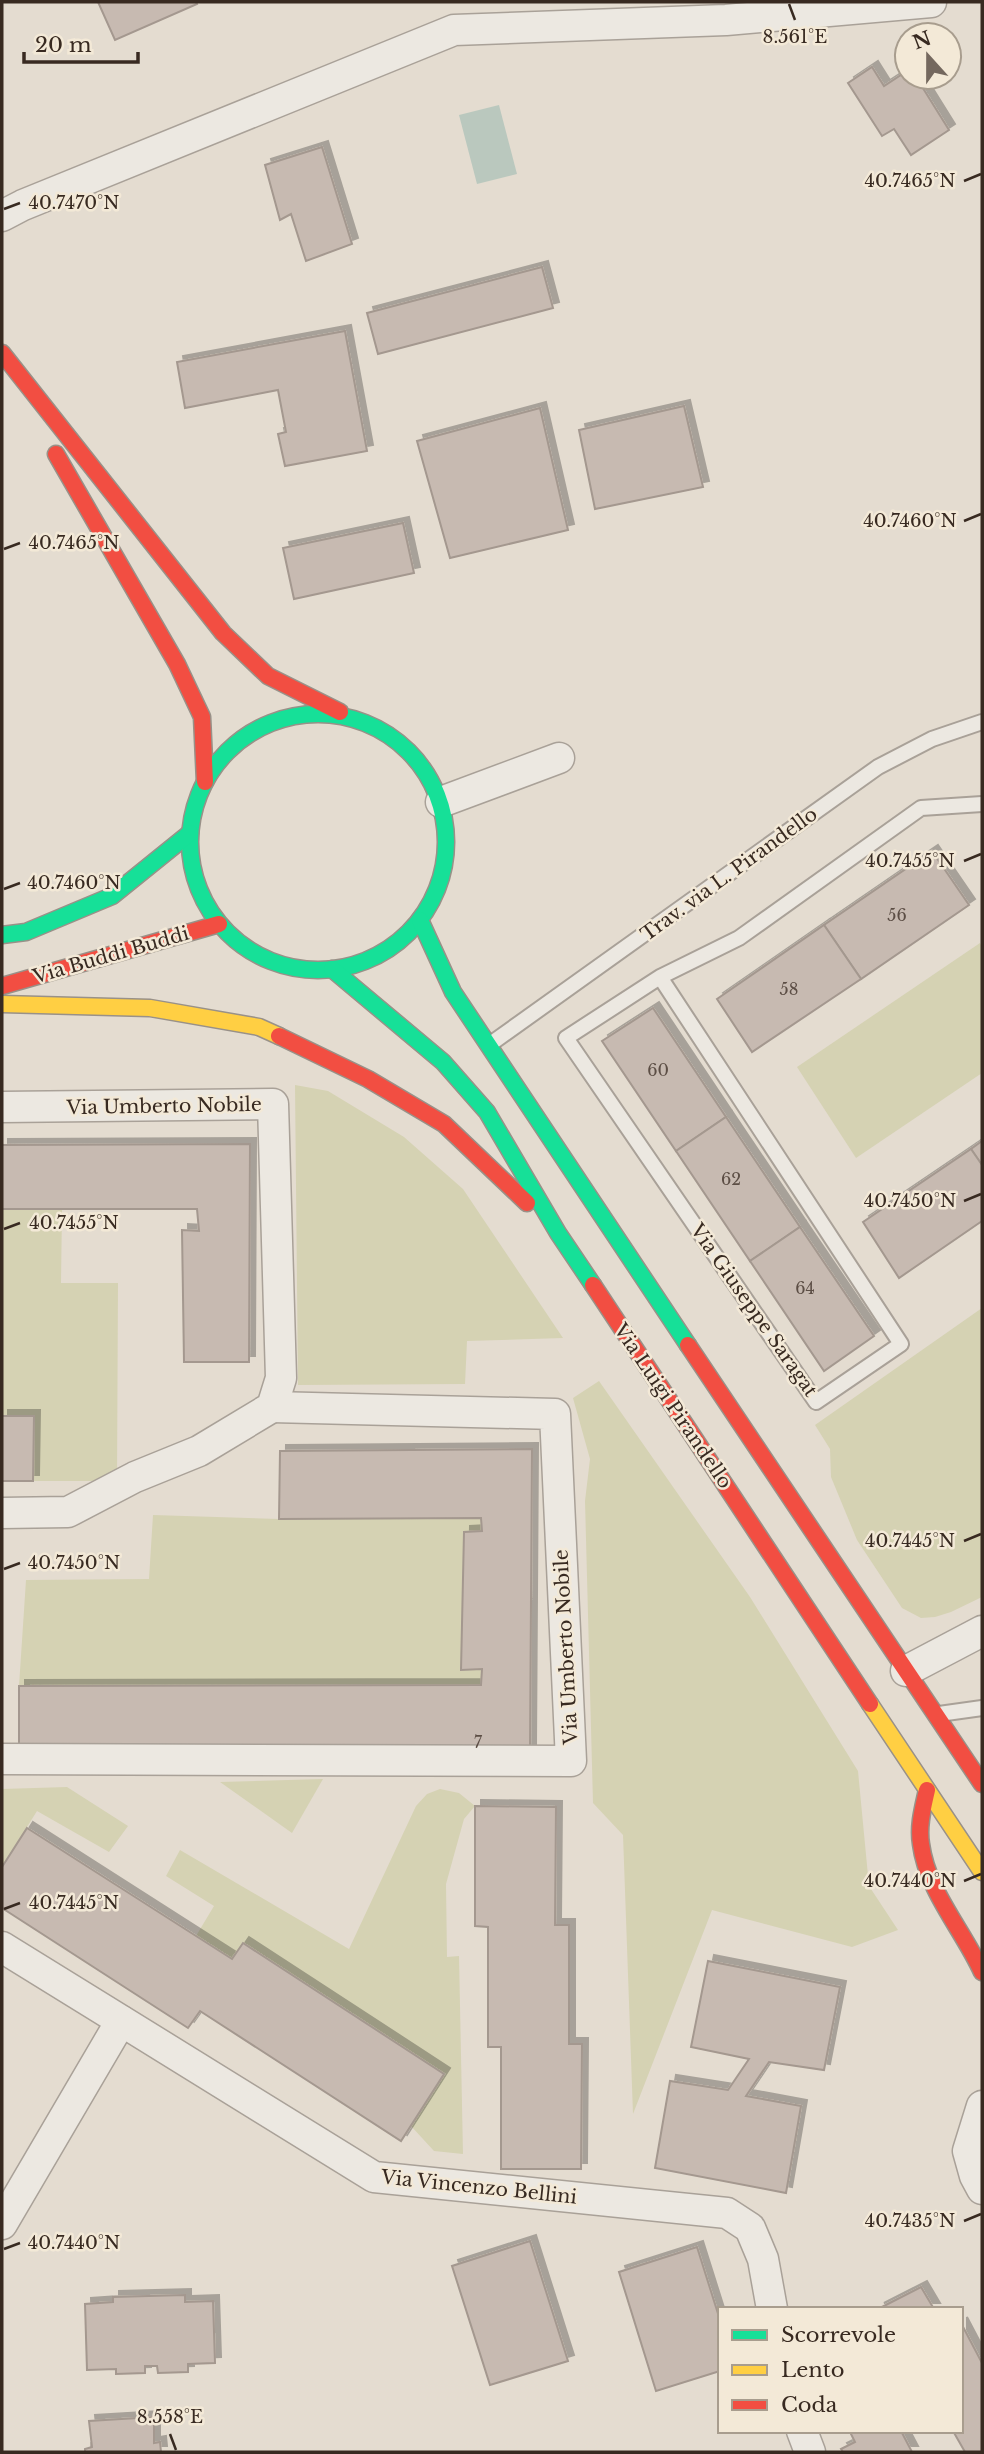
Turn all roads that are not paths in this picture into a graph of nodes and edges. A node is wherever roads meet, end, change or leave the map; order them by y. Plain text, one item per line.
1 (931, 2) edge
2 (2, 216) edge
3 (2, 353) edge
4 (2, 359) edge
5 (352, 718) junction
6 (982, 723) edge
7 (559, 758) dead end
8 (205, 782) junction
9 (441, 802) junction
10 (982, 804) edge
11 (190, 833) junction
12 (420, 920) junction
13 (219, 923) junction
14 (2, 935) edge
15 (332, 969) junction
16 (660, 977) junction
17 (2, 986) edge
18 (2, 1004) edge
19 (488, 1046) junction
20 (2, 1107) edge
21 (558, 1233) junction
22 (272, 1407) junction
23 (2, 1513) edge
24 (982, 1631) edge
25 (906, 1671) junction
26 (982, 1708) edge
27 (936, 1715) junction
28 (2, 1759) edge
29 (982, 1784) edge
30 (927, 1790) junction
31 (982, 1872) edge
32 (2, 1947) edge
33 (982, 1972) edge
34 (121, 2021) junction
35 (982, 2106) edge
36 (982, 2189) edge
37 (2, 2224) edge
38 (772, 2307) edge
39 (803, 2433) edge
40 (810, 2452) edge

1 - 2 street
3 - 5 main road
4 - 8 main road
5 - 8 main road
5 - 9 main road
6 - 19 lane, Trav. via L. Pirandello
7 - 9 street
8 - 11 main road
9 - 12 main road
10 - 16 lane, Via Giuseppe Saragat
11 - 13 main road
11 - 14 main road
12 - 15 main road
12 - 19 main road
13 - 15 main road
13 - 17 main road, Via Buddi Buddi
15 - 21 main road, Via Luigi Pirandello
16 - 16 lane, Via Giuseppe Saragat
18 - 21 main road
19 - 25 main road
20 - 22 street, Via Umberto Nobile
21 - 30 main road, Via Luigi Pirandello
22 - 23 street
22 - 28 street, Via Umberto Nobile
24 - 25 street
25 - 27 main road
26 - 27 lane
27 - 29 main road
30 - 31 main road, Via Luigi Pirandello
30 - 33 main road
32 - 34 street, Via Vincenzo Bellini
34 - 37 street
34 - 38 street, Via Vincenzo Bellini
35 - 36 street
39 - 40 street

